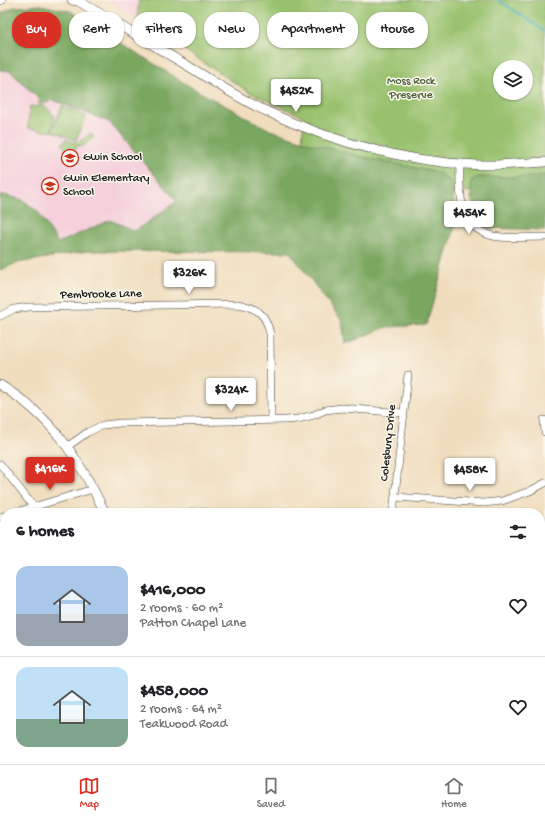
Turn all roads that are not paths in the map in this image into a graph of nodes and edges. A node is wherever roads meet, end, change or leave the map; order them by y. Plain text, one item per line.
1 (72, 0) edge
2 (545, 162) edge
3 (460, 163) junction
4 (545, 237) edge
5 (0, 316) edge
6 (408, 375) dead end
7 (0, 385) edge
8 (403, 413) junction
9 (271, 420) junction
10 (544, 420) dead end
11 (545, 432) edge
12 (68, 446) junction
13 (0, 464) edge
14 (545, 482) edge
15 (93, 488) junction
16 (395, 497) junction
17 (33, 508) edge
18 (40, 508) edge
19 (103, 508) edge
20 (394, 508) edge

1 - 3 street
2 - 3 street
3 - 4 street
5 - 9 street, Pembrooke Lane
6 - 8 street, Colesbury Drive
7 - 12 street
8 - 9 street
8 - 16 street, Colesbury Drive
9 - 12 street
10 - 11 street
12 - 15 street
13 - 17 street
14 - 16 street
15 - 18 street
15 - 19 street
16 - 20 street, Colesbury Drive

